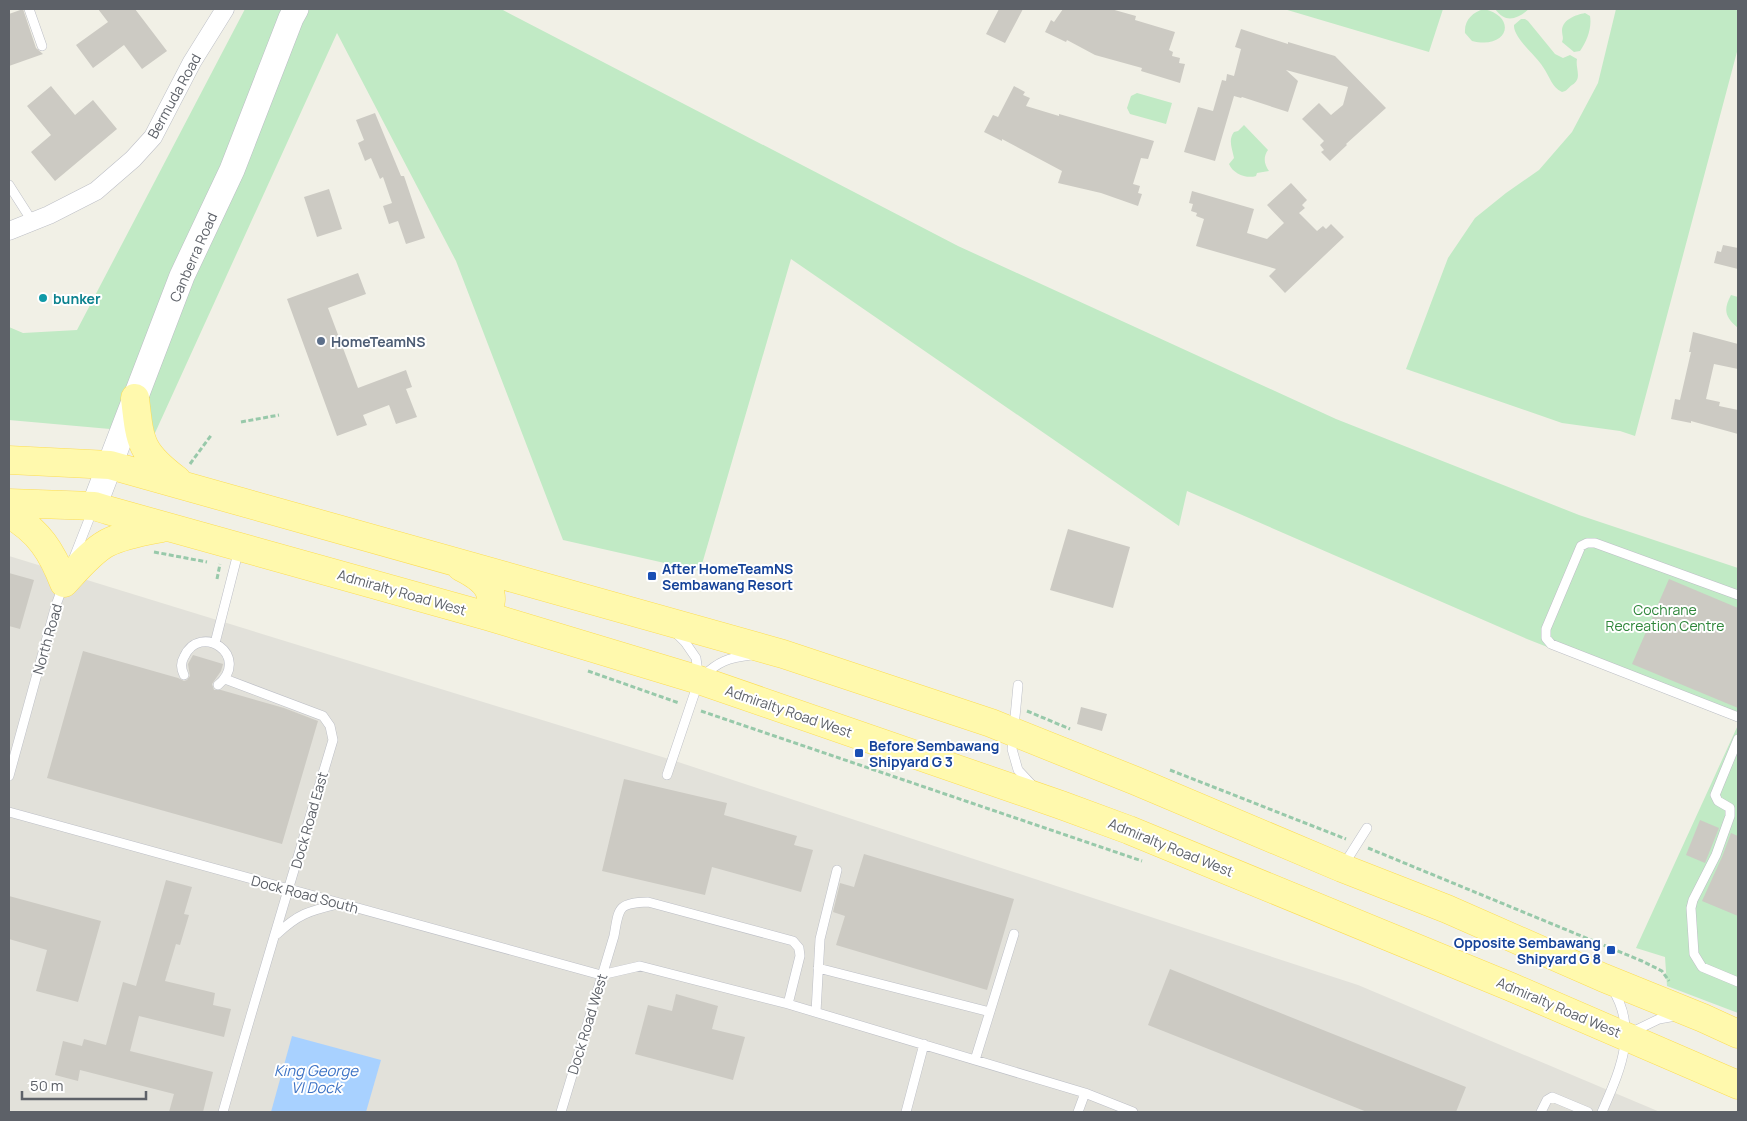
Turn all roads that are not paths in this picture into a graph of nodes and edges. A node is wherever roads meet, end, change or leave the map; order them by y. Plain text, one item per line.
1 (29, 9) edge
2 (225, 9) edge
3 (296, 9) edge
4 (42, 46) dead end
5 (9, 185) edge
6 (32, 221) junction
7 (9, 231) edge
8 (135, 398) junction
9 (9, 460) edge
10 (110, 465) junction
11 (186, 474) junction
12 (9, 503) edge
13 (94, 506) junction
14 (9, 514) edge
15 (170, 526) junction
16 (438, 556) junction
17 (237, 557) junction
18 (64, 583) junction
19 (1738, 595) edge
20 (487, 616) junction
21 (656, 618) junction
22 (215, 643) junction
23 (783, 654) junction
24 (184, 675) dead end
25 (699, 680) junction
26 (1018, 685) dead end
27 (1738, 717) edge
28 (1014, 732) junction
29 (1738, 739) edge
30 (9, 772) edge
31 (667, 775) dead end
32 (1061, 805) junction
33 (9, 812) edge
34 (1367, 828) dead end
35 (1342, 868) junction
36 (837, 870) dead end
37 (289, 890) junction
38 (340, 904) junction
39 (1014, 934) dead end
40 (274, 937) junction
41 (818, 968) junction
42 (601, 975) junction
43 (1604, 978) junction
44 (1738, 982) edge
45 (788, 1004) junction
46 (816, 1012) junction
47 (990, 1012) junction
48 (1703, 1018) junction
49 (1738, 1034) edge
50 (1626, 1036) junction
51 (924, 1044) junction
52 (975, 1060) junction
53 (1738, 1085) edge
54 (1085, 1093) junction
55 (223, 1112) edge
56 (561, 1112) edge
57 (906, 1112) edge
58 (1078, 1112) edge
59 (1133, 1112) edge
60 (1540, 1112) edge
61 (1588, 1112) edge
62 (1602, 1112) edge

1 - 4 lane
2 - 6 street, Bermuda Road
3 - 8 main road, Canberra Road
5 - 6 lane
6 - 7 street, Bermuda Road
8 - 10 main road, Canberra Road
8 - 11 main road
9 - 10 main road
10 - 11 main road
10 - 13 main road, Canberra Road
11 - 16 main road
12 - 13 main road, Admiralty Road West
13 - 15 main road, Admiralty Road West
13 - 18 lane, North Road
14 - 18 main road
15 - 17 main road, Admiralty Road West
15 - 18 main road
16 - 20 main road
16 - 21 main road
17 - 20 main road, Admiralty Road West
17 - 22 lane
18 - 30 lane, North Road
19 - 27 lane
20 - 25 main road, Admiralty Road West
21 - 23 main road
21 - 25 lane
22 - 24 lane
22 - 37 lane, Dock Road East
23 - 25 lane
23 - 28 main road
25 - 31 lane
25 - 32 main road, Admiralty Road West
26 - 28 lane
28 - 32 lane
28 - 35 main road
29 - 44 lane
32 - 50 main road, Admiralty Road West
33 - 37 lane, Dock Road South
34 - 35 lane
35 - 43 main road
36 - 41 lane
37 - 38 lane, Dock Road South
37 - 40 lane, Dock Road East
38 - 40 lane
38 - 42 lane, Dock Road South
39 - 47 lane
40 - 55 lane, Dock Road East
41 - 46 lane
41 - 47 lane
42 - 45 lane
42 - 45 lane, Dock Road West
42 - 56 lane, Dock Road West
43 - 48 main road
43 - 50 lane
45 - 46 lane
46 - 51 lane
47 - 52 lane
48 - 49 main road
48 - 50 lane
50 - 53 main road, Admiralty Road West
50 - 62 lane
51 - 52 lane
51 - 57 lane
52 - 54 lane
54 - 58 lane
54 - 59 lane
60 - 61 lane

